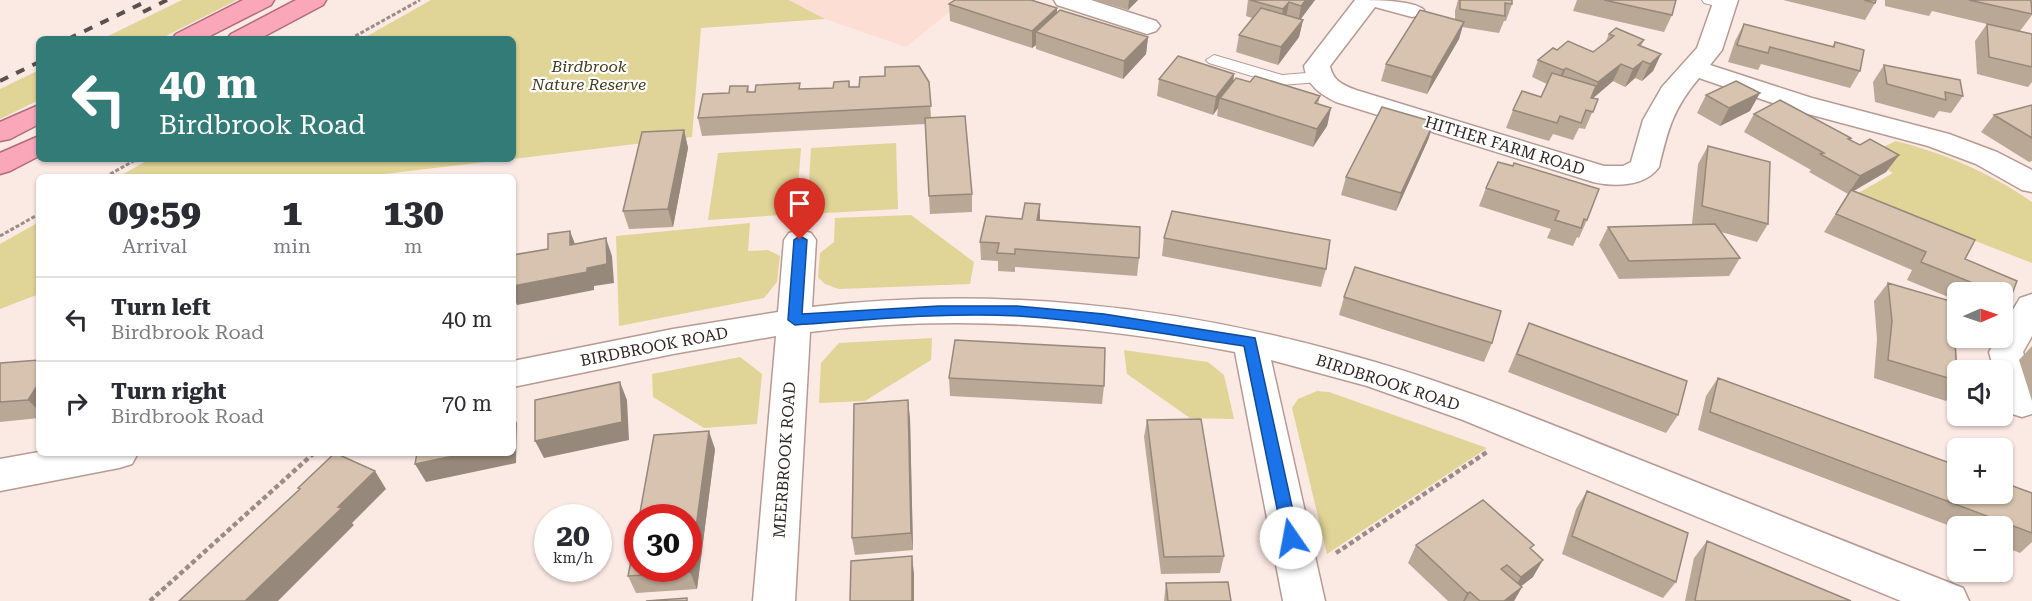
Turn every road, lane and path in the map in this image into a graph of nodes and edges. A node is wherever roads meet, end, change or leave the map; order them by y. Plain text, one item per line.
1 (262, 0) edge
2 (314, 0) edge
3 (420, 0) edge
4 (1066, 0) edge
5 (1368, 0) edge
6 (1376, 0) edge
7 (1719, 1) edge
8 (1412, 10) dead end
9 (1147, 26) dead end
10 (191, 36) edge
11 (246, 36) edge
12 (355, 36) edge
13 (1214, 60) dead end
14 (1695, 68) junction
15 (1318, 77) junction
16 (36, 114) edge
17 (0, 132) edge
18 (36, 147) edge
19 (132, 162) edge
20 (0, 165) edge
21 (110, 174) edge
22 (2032, 183) edge
23 (36, 216) edge
24 (0, 236) edge
25 (800, 240) dead end
26 (2032, 306) edge
27 (795, 320) junction
28 (1250, 342) junction
29 (516, 373) edge
30 (2022, 403) dead end
31 (1500, 420) junction
32 (103, 456) edge
33 (311, 456) edge
34 (0, 475) edge
35 (1295, 560) junction
36 (150, 601) edge
37 (774, 601) edge
38 (1304, 601) edge
39 (1948, 601) edge

1 - 10 highway
2 - 11 highway
3 - 12 path
4 - 9 street
5 - 15 street
6 - 8 street
7 - 14 street, HITHER FARM ROAD
13 - 15 lane
14 - 15 street, HITHER FARM ROAD
14 - 22 street
16 - 17 highway
18 - 20 highway
19 - 21 path
23 - 24 path
25 - 27 street
26 - 30 street
27 - 28 street, BIRDBROOK ROAD
27 - 29 street, BIRDBROOK ROAD
27 - 37 street, MEERBROOK ROAD
28 - 31 street, BIRDBROOK ROAD
28 - 35 street
31 - 35 path
31 - 39 street, BIRDBROOK ROAD
32 - 34 street
33 - 36 path
35 - 38 street

